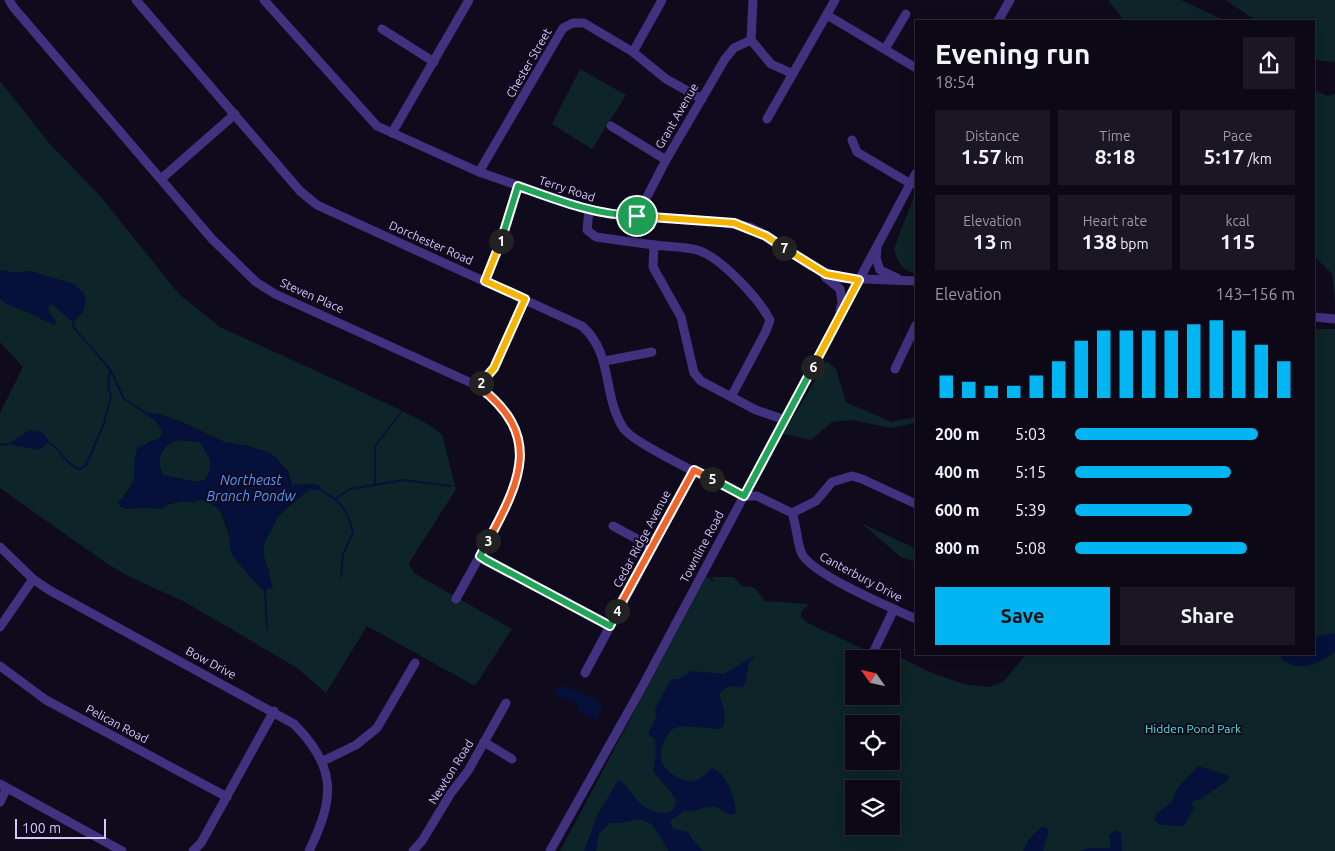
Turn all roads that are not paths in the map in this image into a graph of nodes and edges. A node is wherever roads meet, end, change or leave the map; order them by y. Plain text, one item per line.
1 (9, 0) edge
2 (136, 0) edge
3 (264, 0) edge
4 (470, 0) edge
5 (662, 0) edge
6 (753, 0) edge
7 (836, 0) edge
8 (1010, 0) edge
9 (906, 14) dead end
10 (827, 15) junction
11 (999, 20) edge
12 (382, 29) dead end
13 (751, 40) junction
14 (885, 49) junction
15 (633, 52) junction
16 (434, 62) junction
17 (915, 67) edge
18 (793, 74) junction
19 (702, 99) junction
20 (235, 114) junction
21 (767, 119) dead end
22 (610, 126) dead end
23 (392, 133) junction
24 (852, 140) dead end
25 (666, 160) junction
26 (480, 172) junction
27 (915, 175) edge
28 (161, 179) junction
29 (911, 184) junction
30 (518, 186) junction
31 (589, 210) junction
32 (637, 216) junction
33 (879, 243) junction
34 (654, 245) junction
35 (809, 265) junction
36 (859, 280) junction
37 (485, 281) junction
38 (915, 281) edge
39 (525, 299) junction
40 (1315, 317) edge
41 (1335, 320) edge
42 (915, 327) edge
43 (830, 335) junction
44 (652, 352) dead end
45 (605, 361) junction
46 (895, 369) dead end
47 (478, 386) junction
48 (731, 397) junction
49 (784, 420) junction
50 (694, 470) junction
51 (744, 496) junction
52 (915, 504) edge
53 (792, 513) junction
54 (613, 526) dead end
55 (0, 547) edge
56 (652, 547) junction
57 (480, 556) junction
58 (33, 579) junction
59 (456, 599) dead end
60 (894, 609) junction
61 (915, 619) edge
62 (610, 626) junction
63 (0, 627) edge
64 (874, 650) edge
65 (415, 663) dead end
66 (0, 666) edge
67 (585, 673) dead end
68 (506, 702) dead end
69 (274, 711) junction
70 (484, 742) junction
71 (512, 759) dead end
72 (323, 761) junction
73 (4, 786) edge
74 (227, 797) junction
75 (0, 802) edge
76 (122, 851) edge
77 (193, 851) edge
78 (309, 851) edge
79 (413, 851) edge
80 (550, 851) edge

1 - 28 street, Steven Place
2 - 20 street, Dorchester Road
3 - 23 street, Terry Road
4 - 16 street
5 - 15 street
6 - 13 street
7 - 10 street
8 - 11 street
9 - 14 street
10 - 14 street
10 - 18 street
12 - 16 street
13 - 18 street
13 - 19 street, Grant Avenue
14 - 17 street
15 - 19 street, Chester Street
15 - 26 street, Chester Street
16 - 23 street
18 - 21 street
19 - 25 street, Grant Avenue
20 - 28 street
20 - 37 street, Dorchester Road
22 - 25 street
23 - 26 street, Terry Road
24 - 29 street
25 - 32 street, Grant Avenue
26 - 30 street, Terry Road
27 - 29 street, Townline Road
28 - 47 street, Steven Place
29 - 33 street, Townline Road
30 - 31 street, Terry Road
30 - 37 street
31 - 32 street, Terry Road
31 - 34 street
32 - 35 street, Terry Road
33 - 36 street, Townline Road
33 - 38 street
34 - 48 street
34 - 48 street
35 - 36 street, Terry Road
35 - 43 street
36 - 38 street, Terry Road
36 - 43 street, Townline Road
37 - 39 street, Dorchester Road
39 - 45 street, Dorchester Road
39 - 47 street
40 - 41 street
42 - 46 street
43 - 49 street, Townline Road
44 - 45 street
45 - 50 street, Dorchester Road
47 - 57 street, Steven Place
48 - 49 street
49 - 51 street, Townline Road
50 - 51 street, Dorchester Road
50 - 56 street, Cedar Ridge Avenue
51 - 53 street
51 - 80 street, Townline Road
52 - 53 street
53 - 60 street, Canterbury Drive
54 - 56 street
55 - 58 street, Bow Drive
56 - 62 street, Cedar Ridge Avenue
57 - 59 street, Steven Place
57 - 62 street
58 - 63 street
58 - 69 street, Bow Drive
60 - 61 street, Canterbury Drive
60 - 64 street
62 - 67 street, Cedar Ridge Avenue
65 - 72 street
66 - 74 street, Pelican Road
68 - 70 street, Newton Road
69 - 72 street, Bow Drive
69 - 74 street
70 - 71 street
70 - 79 street, Newton Road
72 - 78 street, Bow Drive
73 - 75 street
73 - 76 street
74 - 77 street

